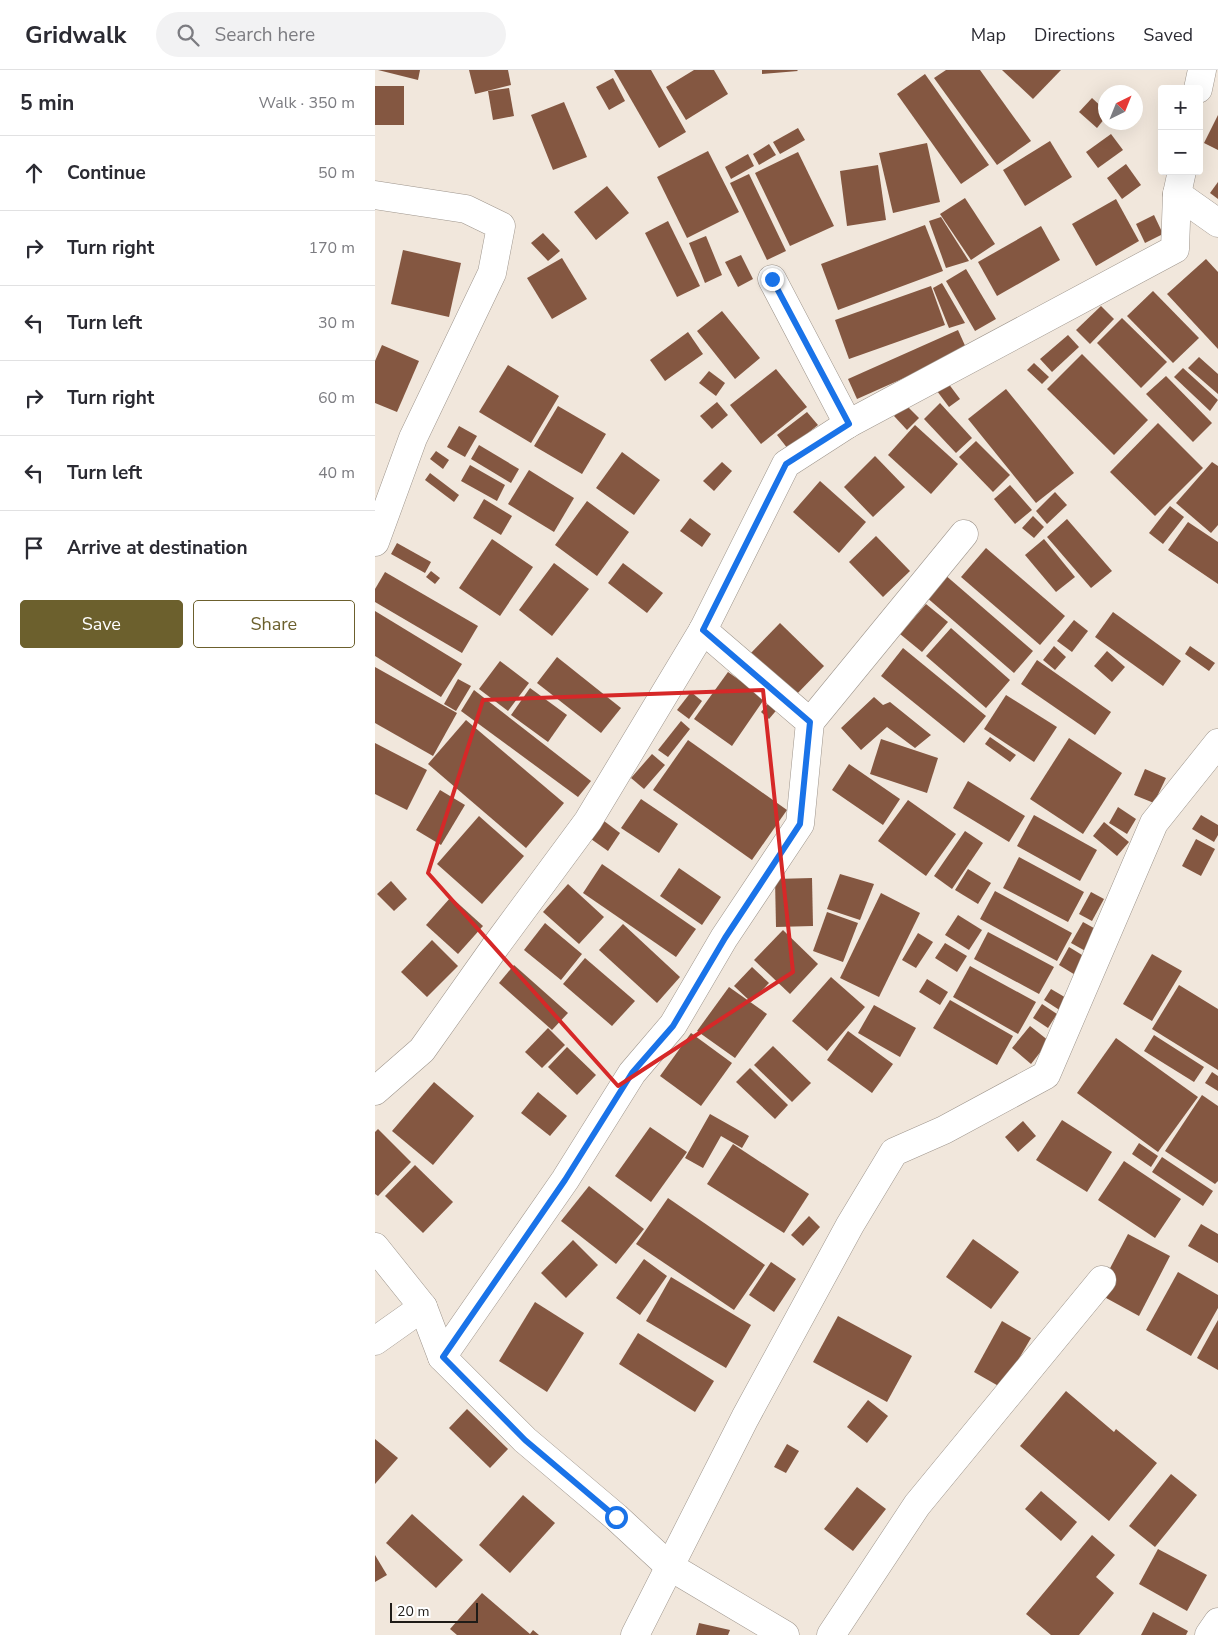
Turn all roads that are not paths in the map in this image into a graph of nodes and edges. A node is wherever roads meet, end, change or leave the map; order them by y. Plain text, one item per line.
1 (1202, 70) edge
2 (1200, 85) edge
3 (1179, 182) edge
4 (375, 194) edge
5 (1218, 223) edge
6 (772, 279) dead end
7 (849, 424) junction
8 (964, 534) dead end
9 (375, 542) edge
10 (703, 630) junction
11 (810, 722) junction
12 (1218, 743) edge
13 (375, 1091) edge
14 (375, 1247) edge
15 (1102, 1280) dead end
16 (423, 1307) junction
17 (375, 1342) edge
18 (443, 1357) junction
19 (669, 1566) junction
20 (1218, 1622) edge
21 (635, 1635) edge
22 (785, 1635) edge
23 (831, 1635) edge
24 (1209, 1635) edge

1 - 2 street
3 - 5 street
3 - 7 street
4 - 9 street
6 - 7 street
7 - 10 street
8 - 11 street
10 - 11 street
10 - 13 street
11 - 18 street
12 - 19 street
14 - 16 street
15 - 23 street
16 - 17 street
16 - 18 street
18 - 19 street
19 - 21 street
19 - 22 street
20 - 24 street

